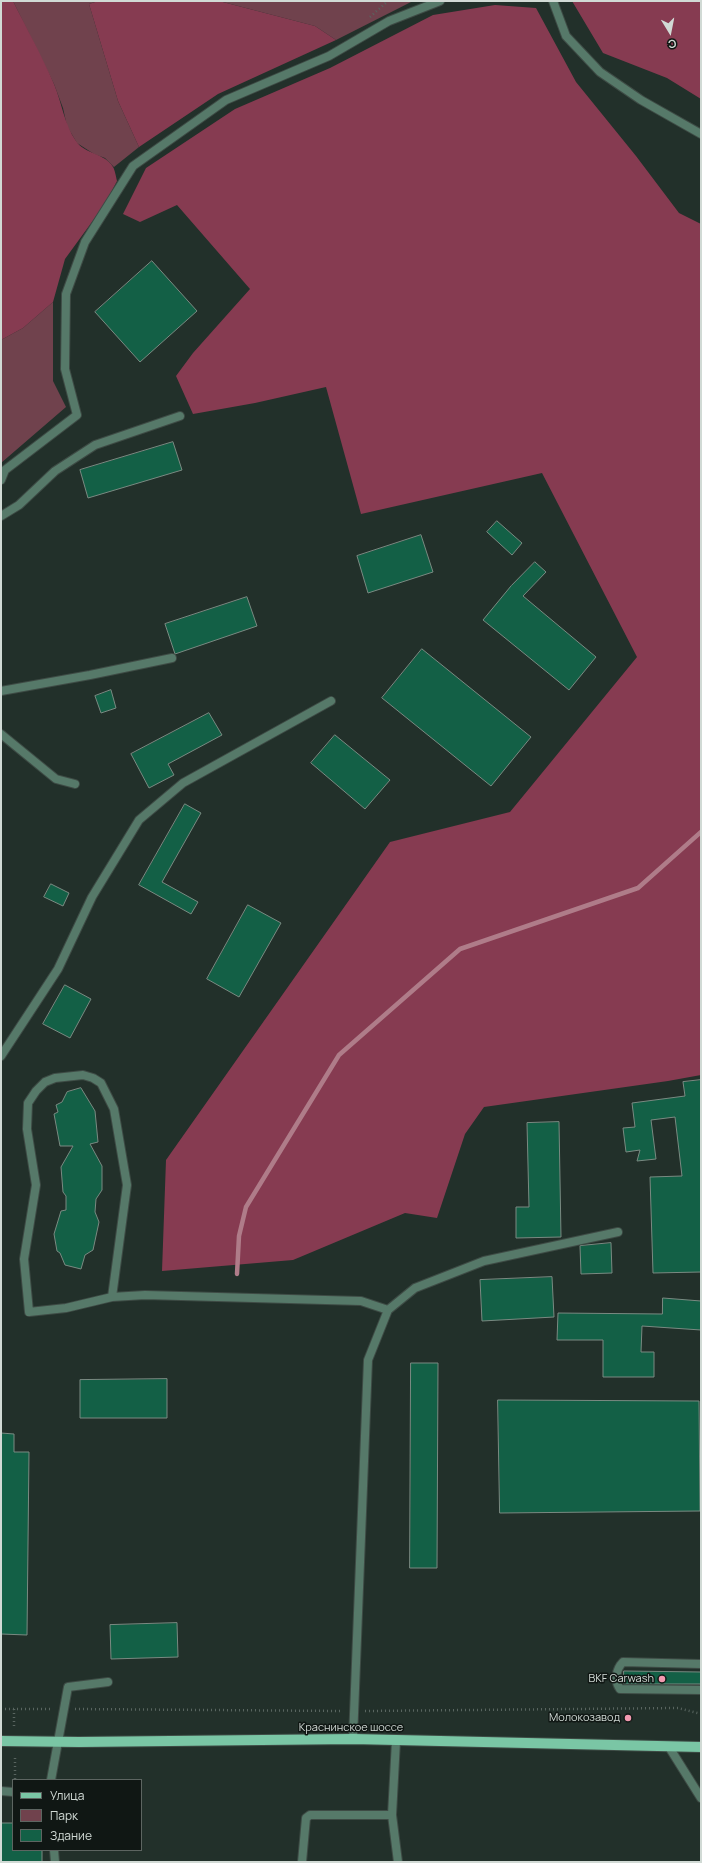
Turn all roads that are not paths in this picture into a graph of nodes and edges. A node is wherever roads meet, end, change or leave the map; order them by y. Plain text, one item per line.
1 (440, 1) edge
2 (553, 1) edge
3 (701, 134) edge
4 (180, 416) dead end
5 (1, 480) edge
6 (1, 516) edge
7 (172, 658) dead end
8 (1, 691) edge
9 (331, 701) dead end
10 (1, 734) edge
11 (75, 784) dead end
12 (1, 1056) edge
13 (618, 1232) dead end
14 (112, 1297) junction
15 (388, 1310) junction
16 (701, 1664) edge
17 (108, 1682) dead end
18 (701, 1690) edge
19 (353, 1740) junction
20 (396, 1740) junction
21 (1, 1741) edge
22 (56, 1742) junction
23 (669, 1747) junction
24 (701, 1747) edge
25 (51, 1779) edge
26 (1, 1791) edge
27 (12, 1792) edge
28 (701, 1798) edge
29 (392, 1815) junction
30 (54, 1851) edge
31 (54, 1862) edge
32 (302, 1862) edge
33 (398, 1862) edge

1 - 5 street
2 - 3 street
4 - 6 street
7 - 8 street
9 - 12 street
10 - 11 street
13 - 15 street
14 - 14 street
14 - 15 street
15 - 19 street
16 - 18 street
17 - 22 street
19 - 20 main road, Краснинское шоссе
19 - 22 main road, Краснинское шоссе
20 - 23 main road, Краснинское шоссе
20 - 29 street
21 - 22 main road, Краснинское шоссе
22 - 25 street
23 - 24 main road, Краснинское шоссе
23 - 28 street
26 - 27 street
29 - 32 street
29 - 33 street
30 - 31 street

